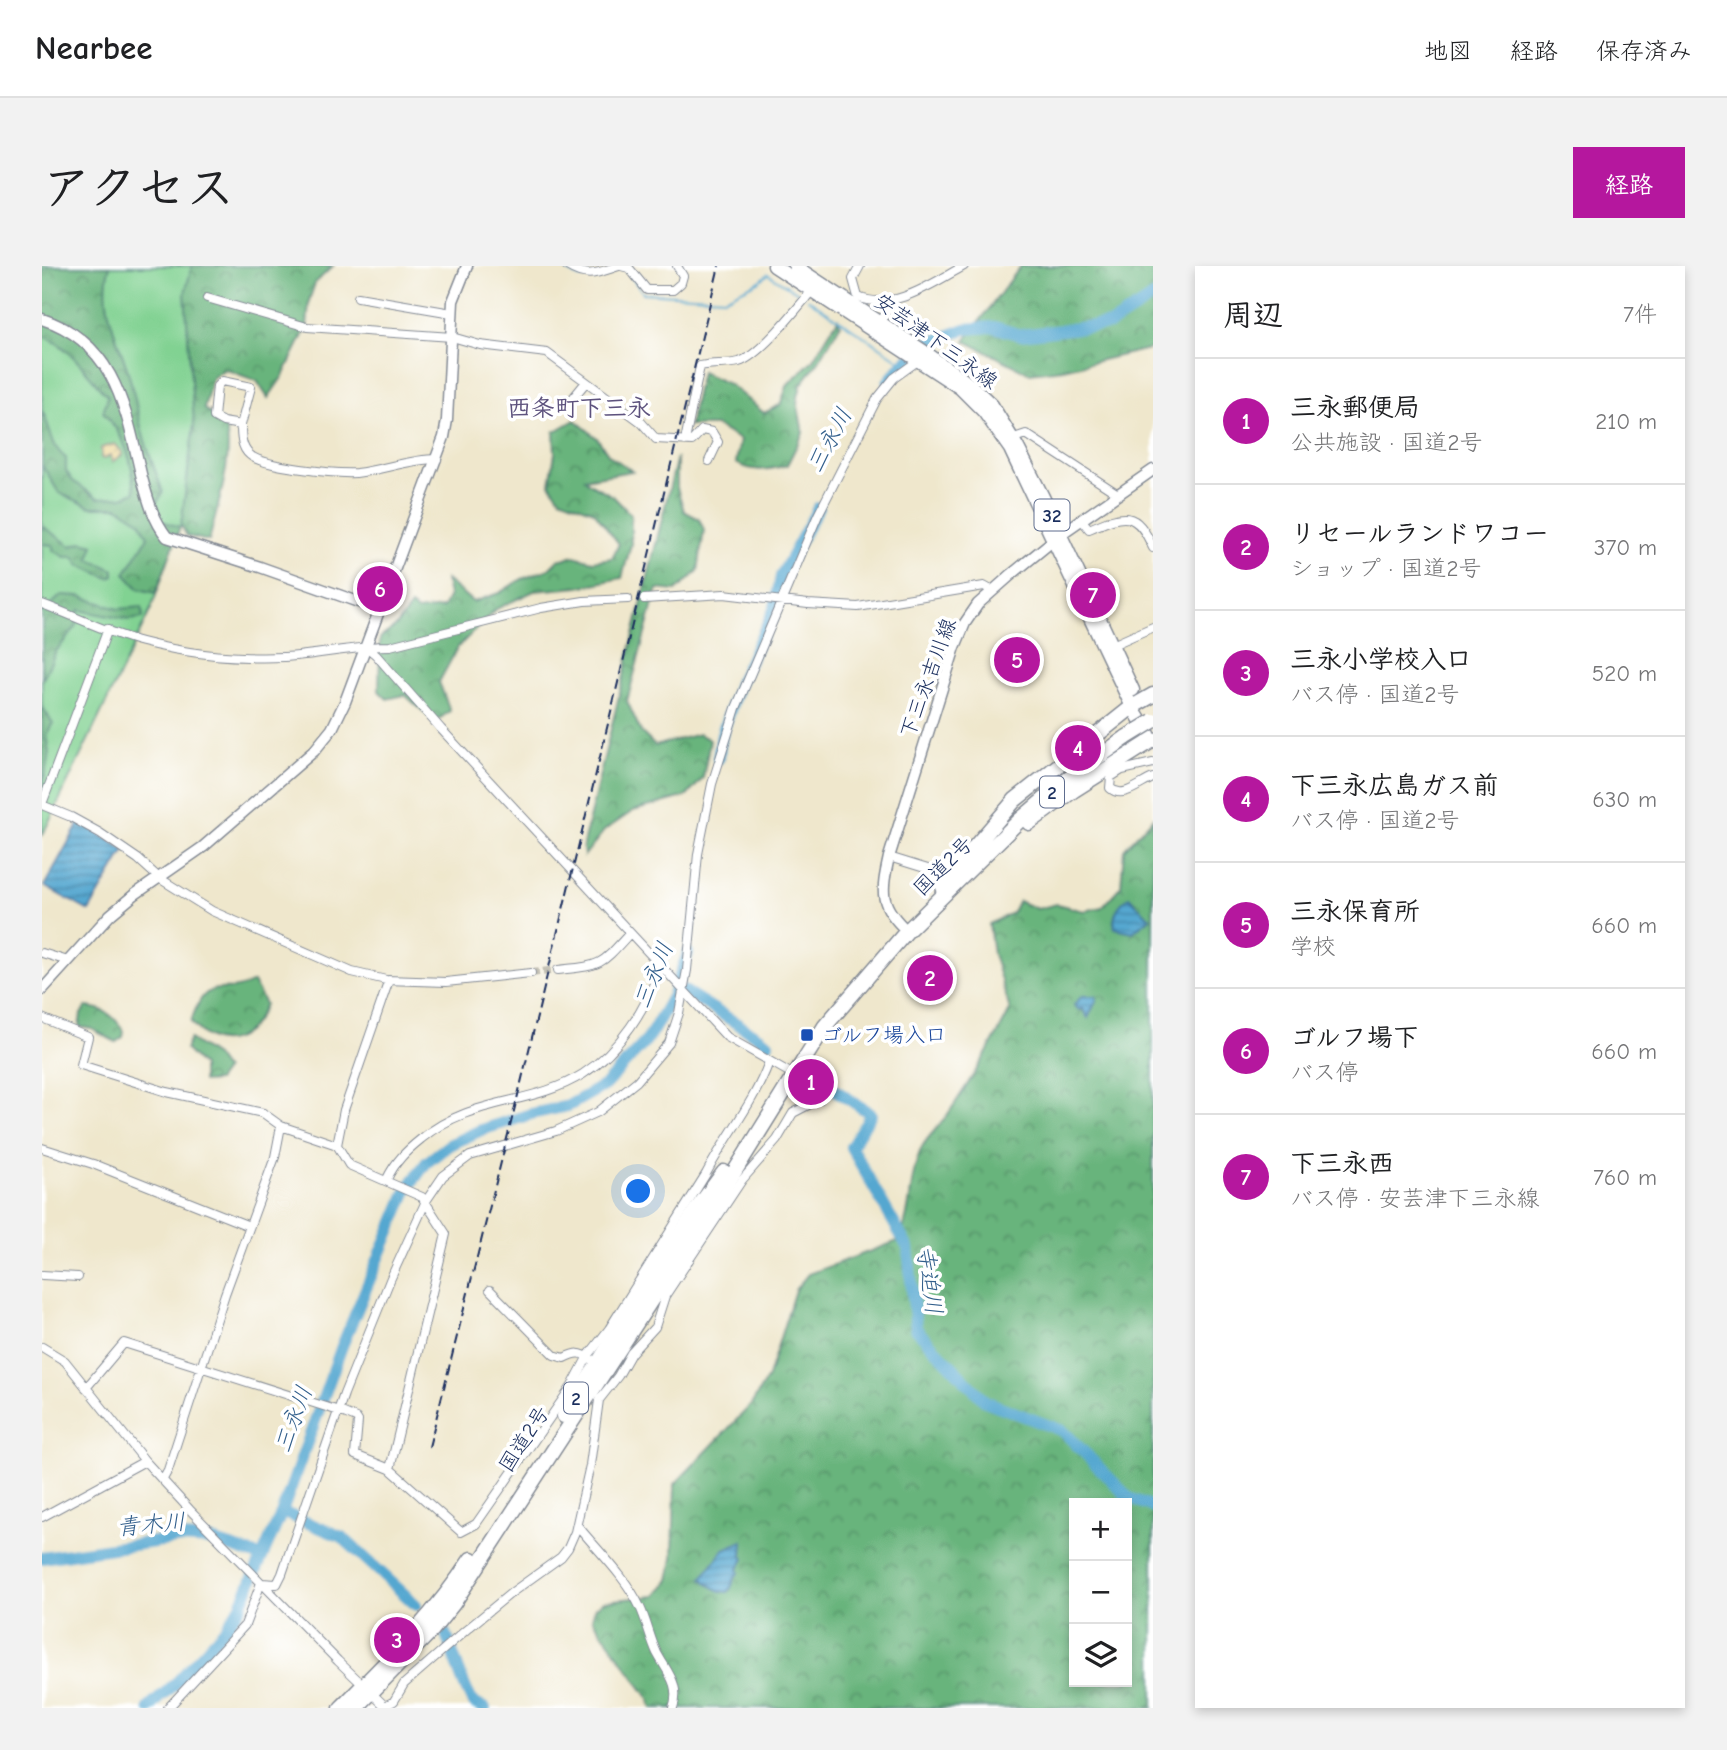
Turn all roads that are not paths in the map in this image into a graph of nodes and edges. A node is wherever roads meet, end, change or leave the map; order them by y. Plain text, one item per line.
1 (467, 266) edge
2 (620, 266) edge
3 (677, 266) edge
4 (774, 266) edge
5 (795, 266) edge
6 (860, 266) edge
7 (964, 266) edge
8 (569, 267) edge
9 (810, 292) junction
10 (358, 297) dead end
11 (207, 298) dead end
12 (895, 299) junction
13 (452, 313) junction
14 (42, 319) edge
15 (878, 326) junction
16 (452, 337) junction
17 (924, 357) junction
18 (586, 382) junction
19 (564, 409) dead end
20 (242, 425) junction
21 (1008, 440) junction
22 (685, 441) junction
23 (437, 459) junction
24 (709, 461) dead end
25 (1153, 470) edge
26 (1118, 494) junction
27 (1082, 519) junction
28 (1057, 537) junction
29 (1153, 548) edge
30 (993, 591) junction
31 (644, 599) dead end
32 (628, 600) dead end
33 (782, 601) junction
34 (42, 604) edge
35 (378, 609) junction
36 (1153, 627) edge
37 (108, 629) junction
38 (365, 646) junction
39 (1108, 647) junction
40 (1153, 695) edge
41 (1135, 705) junction
42 (1153, 721) edge
43 (1153, 738) edge
44 (1153, 763) edge
45 (1153, 778) edge
46 (42, 805) edge
47 (983, 856) junction
48 (889, 857) junction
49 (964, 857) junction
50 (159, 877) junction
51 (937, 901) junction
52 (907, 931) junction
53 (629, 933) junction
54 (42, 953) edge
55 (68, 961) junction
56 (660, 967) junction
57 (558, 970) tunnel mouth
58 (531, 973) tunnel mouth
59 (389, 980) junction
60 (42, 990) edge
61 (682, 990) junction
62 (42, 1018) edge
63 (769, 1062) junction
64 (794, 1074) junction
65 (281, 1126) junction
66 (337, 1145) junction
67 (42, 1148) edge
68 (389, 1181) junction
69 (424, 1199) junction
70 (249, 1226) junction
71 (42, 1275) edge
72 (78, 1277) dead end
73 (490, 1290) dead end
74 (42, 1347) edge
75 (591, 1358) junction
76 (201, 1366) junction
77 (86, 1388) junction
78 (337, 1410) junction
79 (145, 1461) junction
80 (390, 1469) junction
81 (163, 1479) junction
82 (42, 1517) edge
83 (577, 1525) junction
84 (259, 1581) junction
85 (368, 1688) junction
86 (382, 1707) edge
87 (167, 1708) edge
88 (341, 1708) edge
89 (356, 1708) edge
90 (673, 1708) edge

1 - 13 street
2 - 3 street
2 - 8 street
4 - 9 main road, 安芸津下三永線 / 32
5 - 9 main road, 安芸津下三永線 / 32
6 - 12 street
7 - 12 street
9 - 15 main road, 安芸津下三永線 / 32
9 - 22 street
10 - 13 street
11 - 16 street
12 - 15 street
13 - 16 street
14 - 35 street
15 - 17 main road, 安芸津下三永線 / 32
16 - 18 street
16 - 23 street
17 - 21 main road, 安芸津下三永線 / 32
17 - 33 street
18 - 19 street
18 - 22 street
20 - 20 street
20 - 23 street
21 - 26 street
21 - 28 main road, 安芸津下三永線 / 32
22 - 24 street
23 - 35 street
25 - 26 street, 下三永吉川線
26 - 27 street, 下三永吉川線
27 - 28 street, 下三永吉川線
27 - 29 street
28 - 30 street, 下三永吉川線
28 - 39 main road, 安芸津下三永線 / 32
30 - 33 street
30 - 48 street, 下三永吉川線
31 - 33 street
32 - 38 street
33 - 61 street
34 - 37 street
35 - 38 street
36 - 39 street
37 - 38 street
37 - 46 street
38 - 50 street
38 - 53 street
39 - 41 main road, 安芸津下三永線 / 32
40 - 41 highway
41 - 43 main road, 安芸津下三永線 / 32
41 - 49 highway
42 - 47 highway, 国道2号 / 2, bridge
43 - 47 highway
44 - 45 street
46 - 50 street
47 - 51 highway, 国道2号 / 2
48 - 49 street
48 - 52 street, 下三永吉川線
49 - 51 highway
50 - 55 street
50 - 59 street
51 - 52 highway, 国道2号 / 2
52 - 64 highway, 国道2号 / 2
53 - 56 street
53 - 57 street
54 - 55 street
55 - 60 street
56 - 61 street
56 - 68 street
58 - 59 street
59 - 66 street
61 - 63 street
61 - 69 street
62 - 65 street
63 - 64 street
63 - 75 street
64 - 83 street
64 - 85 highway, 国道2号 / 2
65 - 66 street
65 - 70 street
66 - 68 street
67 - 70 street
68 - 69 street
69 - 78 street
69 - 80 street
70 - 76 street
71 - 72 street
73 - 75 street
74 - 77 street
75 - 80 street
76 - 77 street
76 - 78 street
76 - 81 street
77 - 79 street
78 - 80 street
78 - 84 street
79 - 81 street
79 - 82 street
81 - 84 street
83 - 86 street
83 - 90 street
84 - 85 street
84 - 87 street
85 - 86 street
85 - 88 highway, 国道2号 / 2
85 - 89 highway, 国道2号 / 2

